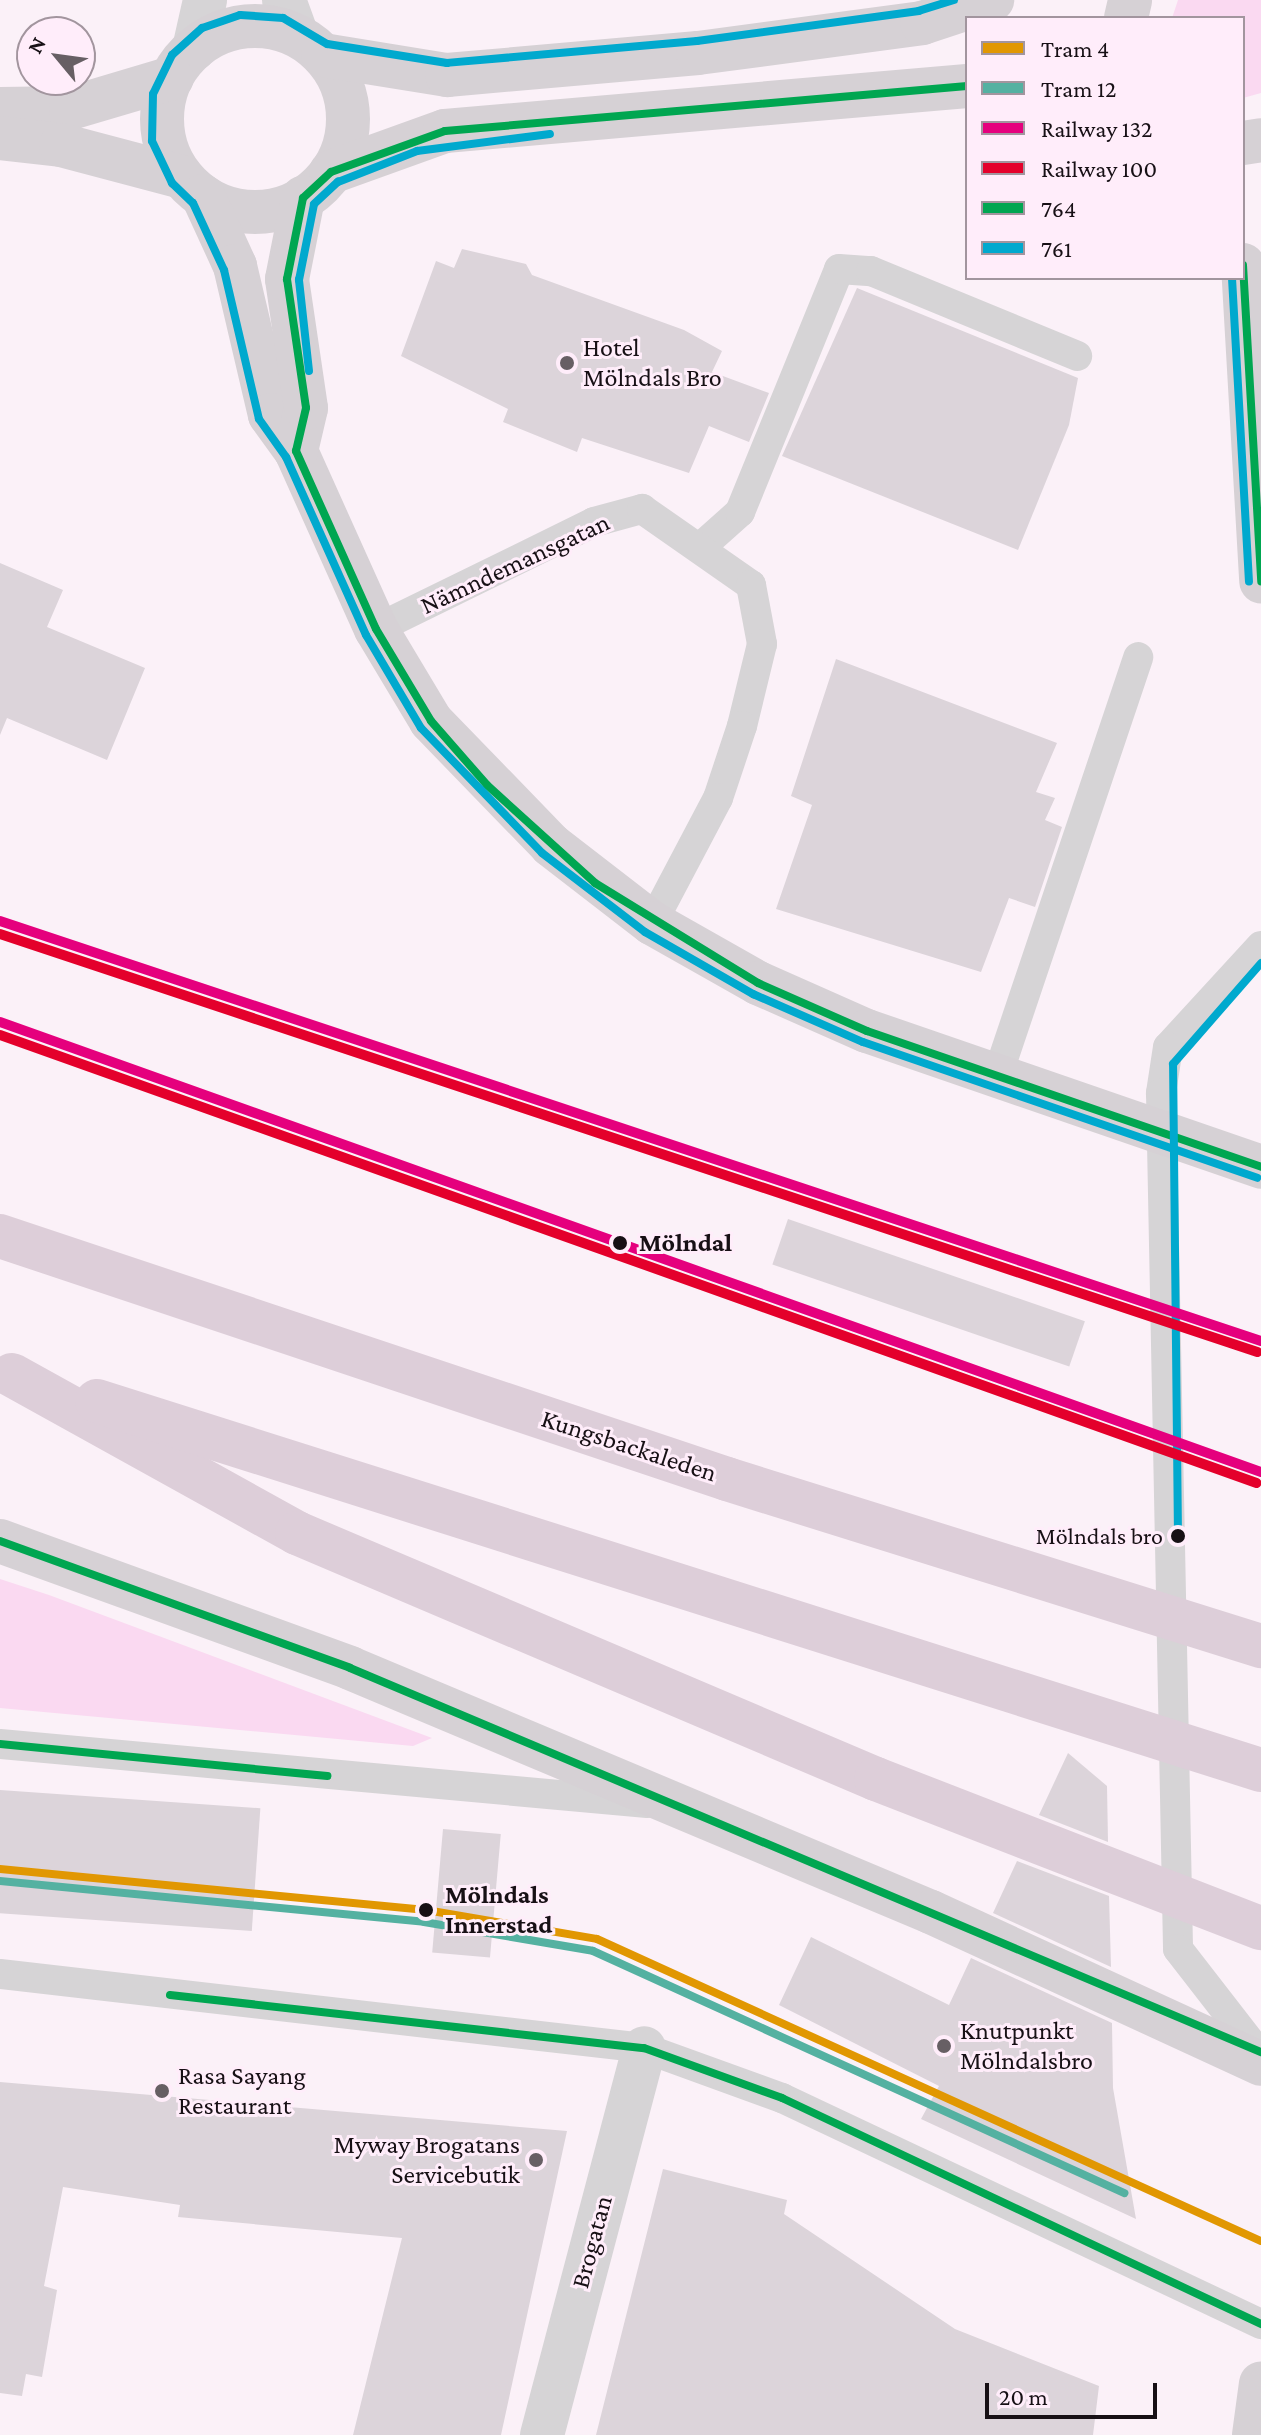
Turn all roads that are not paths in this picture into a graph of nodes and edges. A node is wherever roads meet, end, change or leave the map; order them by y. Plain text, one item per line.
1 (205, 0) edge
2 (992, 0) edge
3 (901, 13) edge
4 (301, 30) edge
5 (183, 63) junction
6 (965, 86) edge
7 (0, 109) edge
8 (0, 138) edge
9 (317, 185) junction
10 (192, 187) junction
11 (1244, 280) edge
12 (1077, 356) dead end
13 (296, 451) junction
14 (702, 546) junction
15 (1261, 581) edge
16 (376, 629) junction
17 (1138, 657) dead end
18 (652, 923) junction
19 (1261, 946) edge
20 (997, 1077) junction
21 (1261, 1167) edge
22 (0, 1236) edge
23 (6, 1372) edge
24 (0, 1541) edge
25 (1261, 1646) edge
26 (0, 1744) edge
27 (1261, 1770) edge
28 (676, 1805) junction
29 (1261, 1928) edge
30 (0, 1974) edge
31 (1214, 2038) junction
32 (644, 2048) junction
33 (1261, 2054) edge
34 (1261, 2064) edge
35 (1261, 2324) edge
36 (1261, 2383) edge
37 (542, 2435) edge
38 (1254, 2435) edge

1 - 5 street
2 - 3 street
3 - 4 street
4 - 5 street
4 - 9 street
5 - 7 street
5 - 10 street
6 - 9 street
8 - 10 street
9 - 10 street
9 - 13 street
10 - 13 street
11 - 15 street
12 - 14 lane
13 - 16 street
14 - 16 lane, Nämndemansgatan
14 - 18 lane, Nämndemansgatan
16 - 18 street
17 - 20 lane
18 - 20 street
19 - 33 lane
20 - 21 street
22 - 25 highway, Kungsbackaleden
23 - 27 highway
23 - 29 highway
24 - 28 street
26 - 28 lane
28 - 31 street
30 - 32 lane
31 - 33 street
31 - 34 street
32 - 35 lane
32 - 37 street, Brogatan
36 - 38 street

